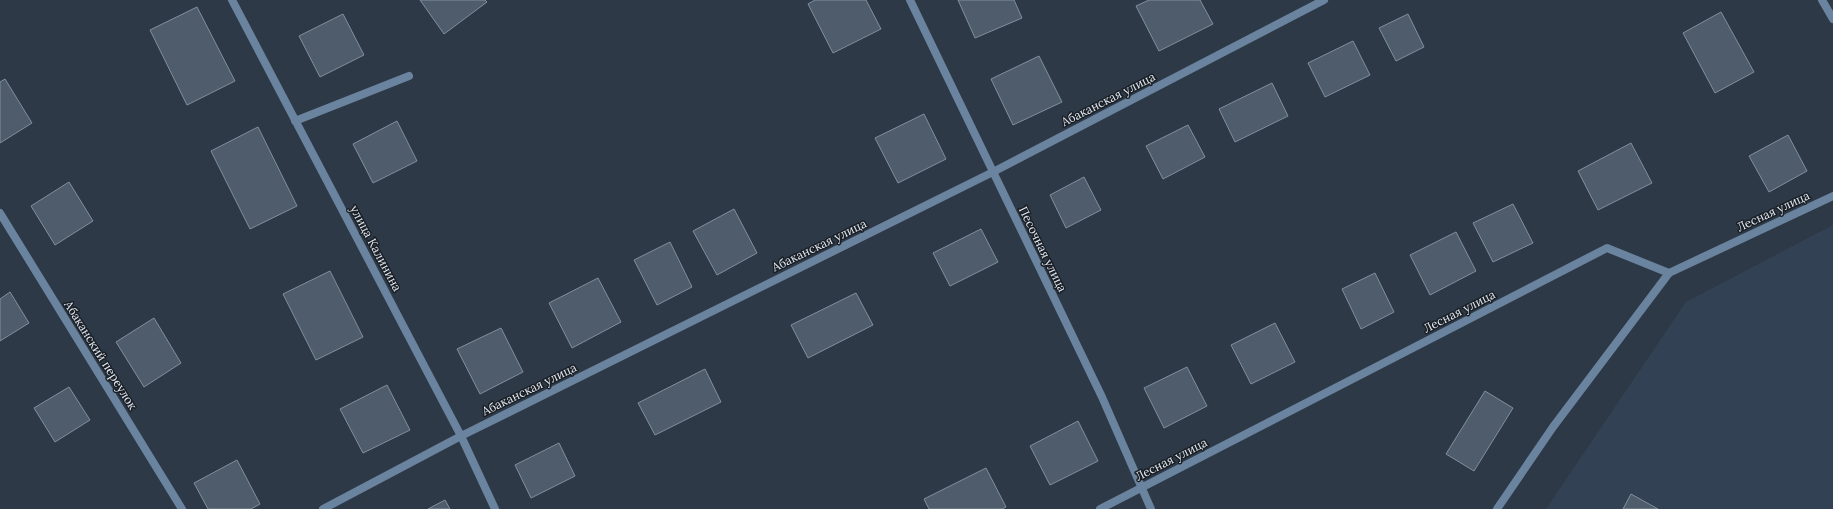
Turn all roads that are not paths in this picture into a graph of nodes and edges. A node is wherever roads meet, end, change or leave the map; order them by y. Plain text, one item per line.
1 (232, 0) edge
2 (910, 0) edge
3 (1324, 0) edge
4 (1822, 0) edge
5 (1833, 19) edge
6 (409, 76) dead end
7 (295, 121) junction
8 (993, 172) junction
9 (1833, 196) edge
10 (0, 213) edge
11 (1669, 273) junction
12 (461, 436) junction
13 (1142, 488) junction
14 (182, 509) edge
15 (323, 509) edge
16 (495, 509) edge
17 (1100, 509) edge
18 (1152, 509) edge
19 (1497, 509) edge

1 - 7 street, улица Калинина
2 - 8 street, Песочная улица
3 - 8 street, Абаканская улица
4 - 5 street
6 - 7 street
7 - 12 street, улица Калинина
8 - 12 street, Абаканская улица
8 - 13 street, Песочная улица
9 - 11 street, Лесная улица
10 - 14 street, Абаканский переулок
11 - 13 street, Лесная улица
11 - 19 street
12 - 15 street, Абаканская улица
12 - 16 street, улица Калинина
13 - 17 street, Лесная улица
13 - 18 street, Песочная улица

